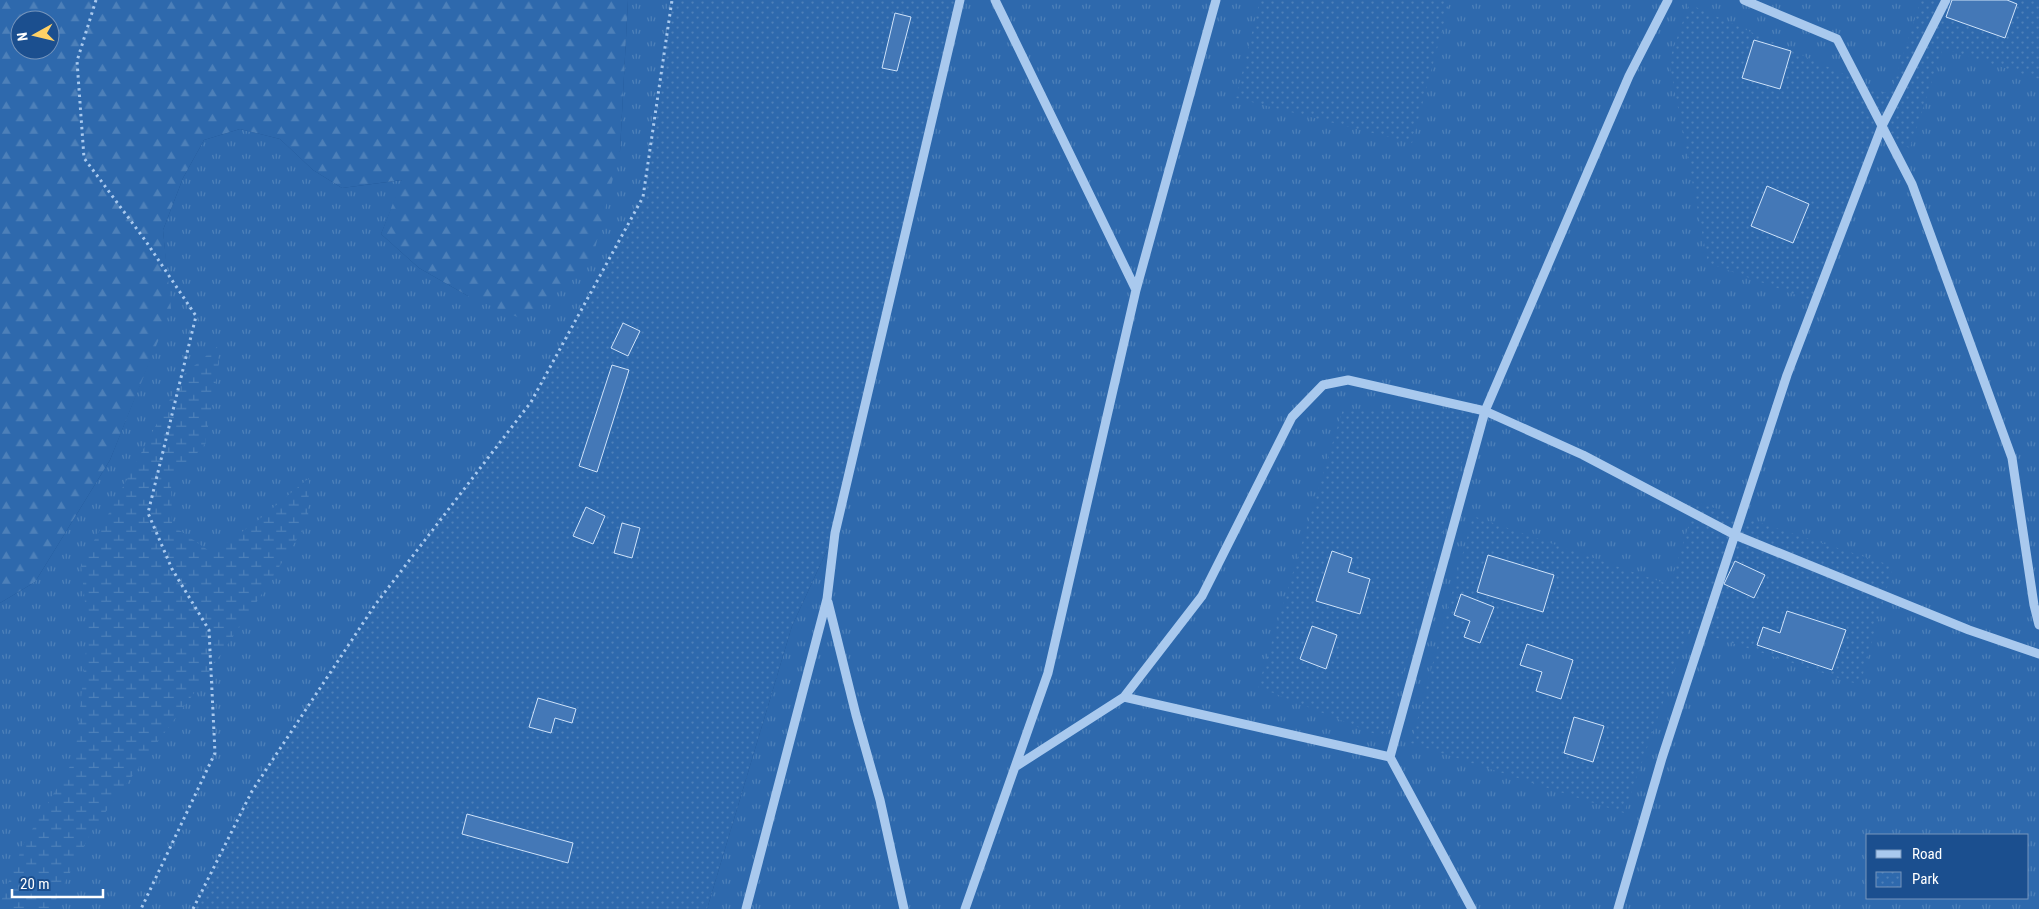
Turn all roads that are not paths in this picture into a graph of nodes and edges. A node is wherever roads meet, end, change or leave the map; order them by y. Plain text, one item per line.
1 (960, 0) edge
2 (996, 0) edge
3 (1216, 0) edge
4 (1668, 0) edge
5 (1744, 0) edge
6 (1946, 0) edge
7 (1882, 126) junction
8 (1136, 290) junction
9 (1485, 411) junction
10 (1735, 535) junction
11 (827, 599) junction
12 (2039, 625) edge
13 (2039, 654) edge
14 (1124, 697) junction
15 (1390, 757) junction
16 (1015, 767) junction
17 (746, 909) edge
18 (904, 909) edge
19 (965, 909) edge
20 (1472, 909) edge
21 (1618, 909) edge

1 - 11 lane
2 - 8 lane
3 - 8 lane
4 - 9 lane
5 - 7 lane
6 - 7 lane
7 - 10 lane
7 - 12 lane
8 - 16 lane
9 - 10 lane
9 - 14 lane
9 - 15 lane
10 - 13 lane
10 - 21 lane
11 - 17 lane
11 - 18 lane
14 - 15 lane
14 - 16 lane
15 - 20 lane
16 - 19 lane

